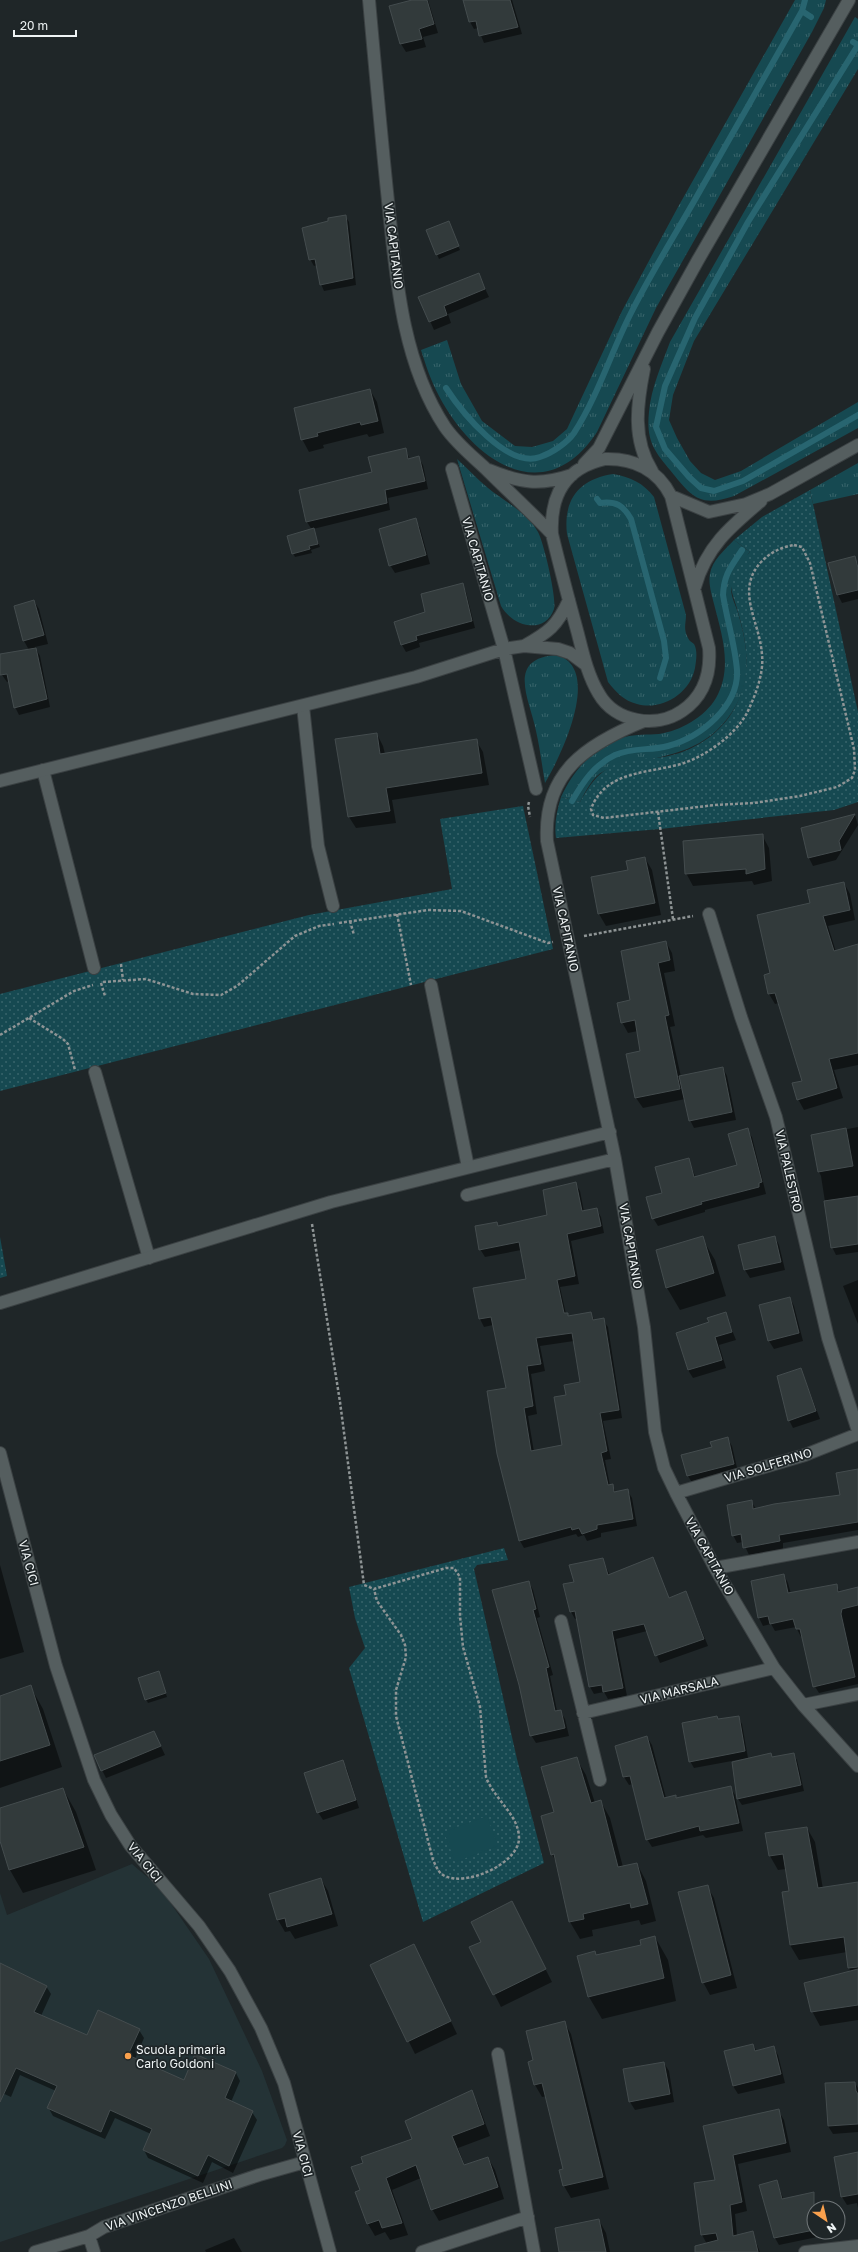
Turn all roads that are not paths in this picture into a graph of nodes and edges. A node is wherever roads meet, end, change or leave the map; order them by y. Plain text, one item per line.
1 (370, 0) edge
2 (849, 0) edge
3 (647, 356) junction
4 (858, 445) edge
5 (485, 468) junction
6 (452, 469) dead end
7 (577, 471) junction
8 (654, 474) junction
9 (770, 494) junction
10 (671, 496) junction
11 (552, 534) junction
12 (695, 587) junction
13 (568, 600) junction
14 (524, 646) junction
15 (504, 649) junction
16 (586, 665) junction
17 (303, 706) junction
18 (644, 721) junction
19 (43, 770) junction
20 (0, 781) edge
21 (536, 789) dead end
22 (333, 906) dead end
23 (709, 914) road end
24 (94, 968) dead end
25 (431, 985) dead end
26 (95, 1072) dead end
27 (610, 1132) junction
28 (615, 1159) junction
29 (468, 1167) junction
30 (467, 1195) dead end
31 (149, 1258) junction
32 (0, 1303) edge
33 (858, 1432) edge
34 (0, 1453) edge
35 (676, 1493) junction
36 (858, 1542) edge
37 (715, 1568) junction
38 (561, 1621) dead end
39 (774, 1668) junction
40 (858, 1694) edge
41 (803, 1705) junction
42 (583, 1713) junction
43 (858, 1766) edge
44 (600, 1780) dead end
45 (498, 2054) dead end
46 (305, 2162) junction
47 (528, 2217) junction
48 (89, 2236) junction
49 (858, 2246) edge
50 (35, 2252) edge
51 (94, 2252) edge
52 (330, 2252) edge
53 (422, 2252) edge
54 (534, 2252) edge
55 (805, 2252) edge

1 - 5 street, VIA CAPITANIO
2 - 3 street
3 - 7 street
3 - 8 street
4 - 9 street
5 - 7 street, VIA CAPITANIO
5 - 11 street, VIA CAPITANIO
6 - 15 street, VIA CAPITANIO
7 - 8 street, VIA CAPITANIO
7 - 11 street
8 - 10 street
9 - 10 street
9 - 12 street
10 - 12 street
11 - 13 street
12 - 18 street
13 - 14 street
13 - 16 street
14 - 15 street
14 - 16 street
15 - 17 street
15 - 21 street, VIA CAPITANIO
16 - 18 street
17 - 19 street
17 - 22 street
18 - 27 street, VIA CAPITANIO
19 - 20 street
19 - 24 street
23 - 33 street, VIA PALESTRO
25 - 29 street
26 - 31 street
27 - 28 street, VIA CAPITANIO
27 - 29 street
28 - 30 street
28 - 35 street, VIA CAPITANIO
29 - 31 street
31 - 32 street
33 - 35 street, VIA SOLFERINO
34 - 46 street, VIA CICI
35 - 37 street, VIA CAPITANIO
36 - 37 street
37 - 39 street, VIA CAPITANIO
38 - 42 street
39 - 41 street, VIA CAPITANIO
39 - 42 street, VIA MARSALA
40 - 41 street
41 - 43 street, VIA CAPITANIO
42 - 44 street
45 - 47 street
46 - 48 street, VIA VINCENZO BELLINI
46 - 52 street, VIA CICI
47 - 53 street
47 - 54 street
48 - 50 street, VIA VINCENZO BELLINI
48 - 51 street
49 - 55 street

